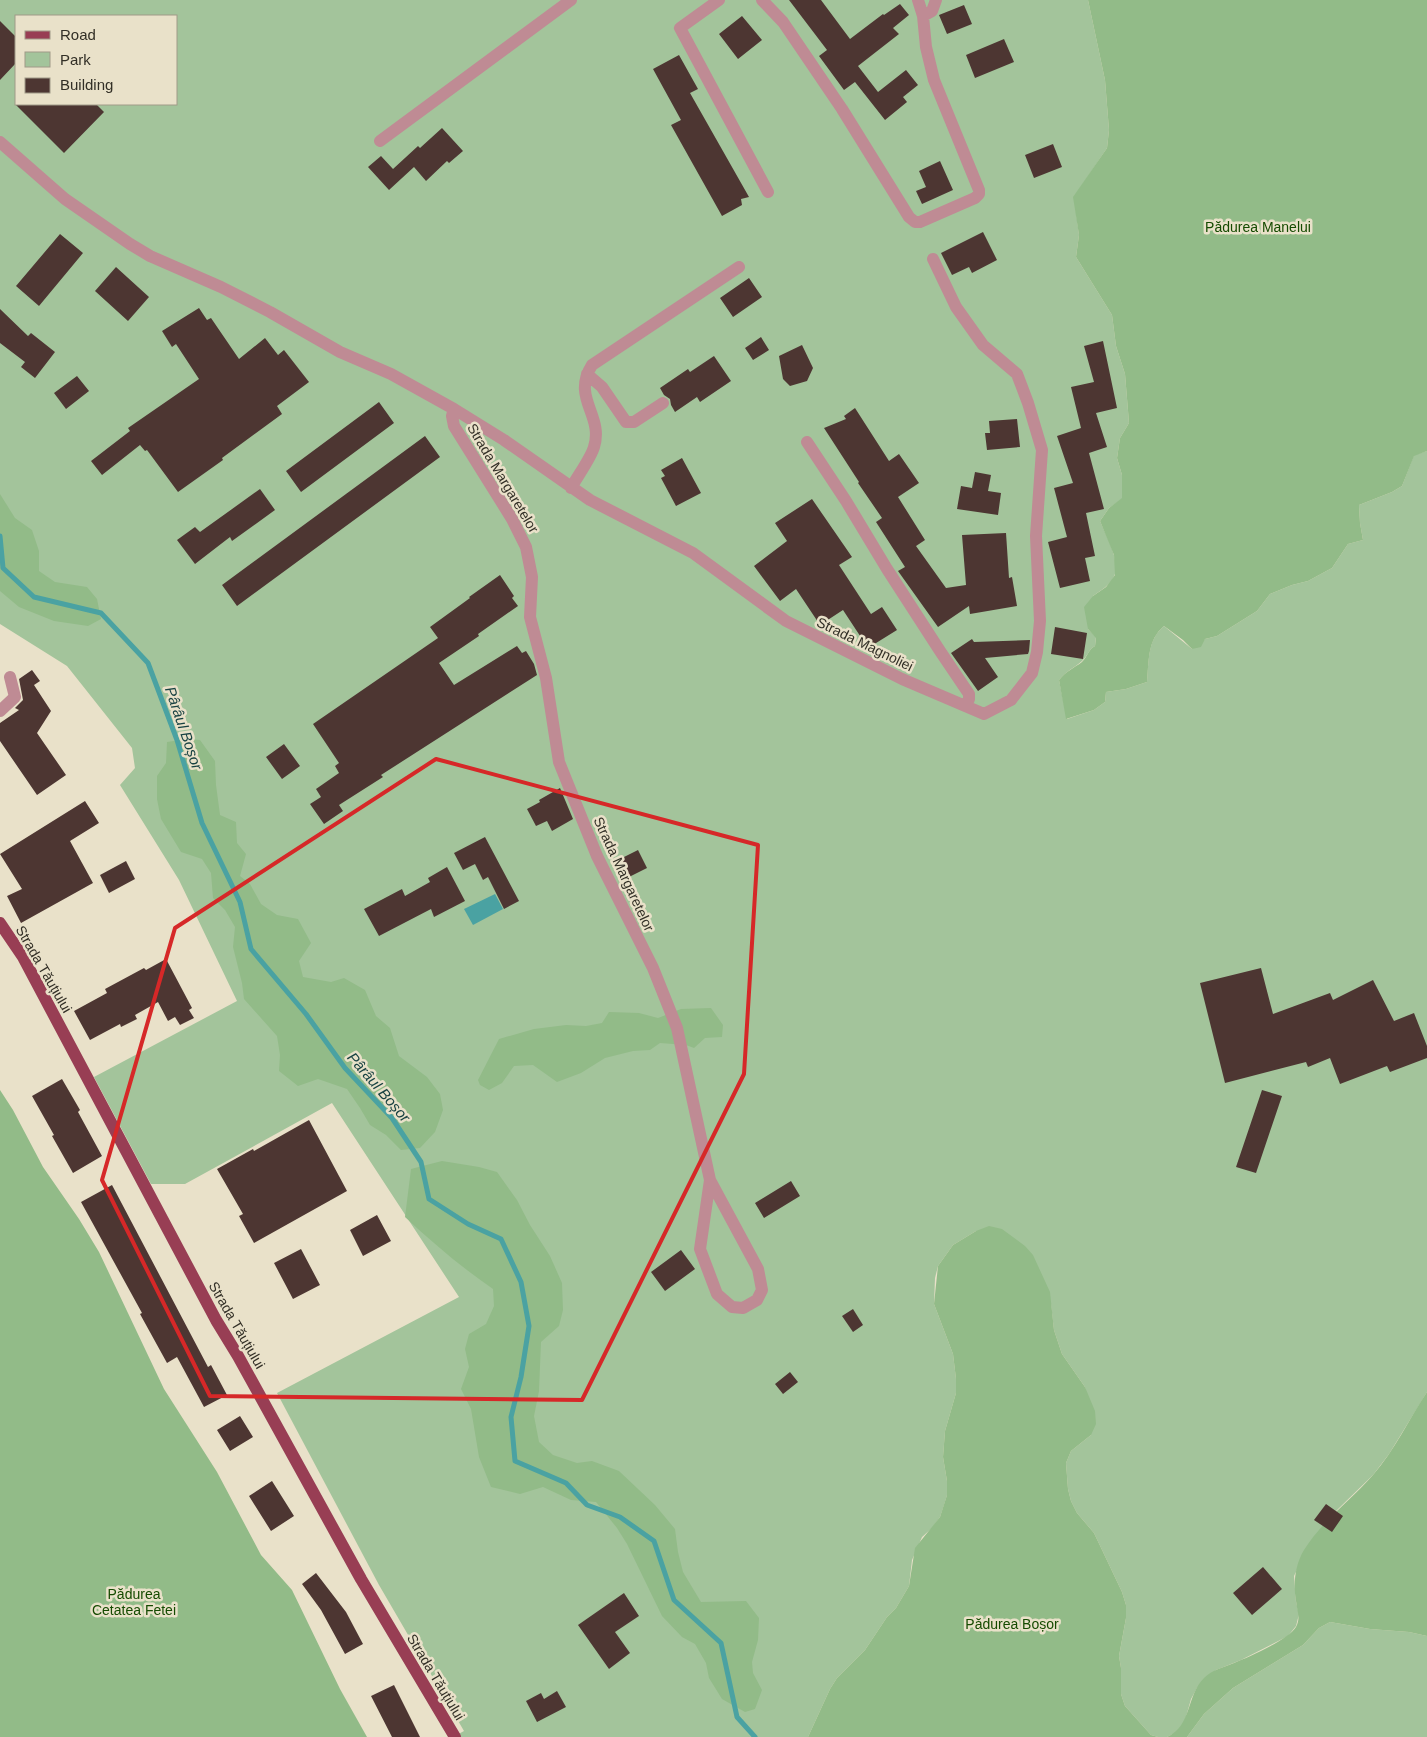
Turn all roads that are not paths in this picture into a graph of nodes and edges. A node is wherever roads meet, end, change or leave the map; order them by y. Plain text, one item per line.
1 (571, 0) edge
2 (719, 0) edge
3 (762, 0) edge
4 (918, 0) edge
5 (936, 0) edge
6 (923, 16) junction
7 (380, 141) dead end
8 (0, 142) edge
9 (768, 192) dead end
10 (933, 259) dead end
11 (739, 267) dead end
12 (587, 374) junction
13 (663, 404) dead end
14 (454, 409) junction
15 (807, 442) dead end
16 (570, 488) junction
17 (10, 677) dead end
18 (966, 706) junction
19 (0, 711) edge
20 (0, 923) edge
21 (710, 1180) junction
22 (455, 1737) edge

1 - 7 street
2 - 9 street
3 - 6 street
4 - 6 street
5 - 6 street
8 - 14 street
10 - 18 street, Strada Magnoliei
11 - 12 street
12 - 13 street
12 - 16 street
14 - 16 street, Strada Magnoliei
14 - 21 street, Strada Margaretelor
15 - 18 street
16 - 18 street, Strada Magnoliei
17 - 19 street
20 - 22 main road, Strada Tăuțiului
21 - 21 street, Strada Margaretelor

